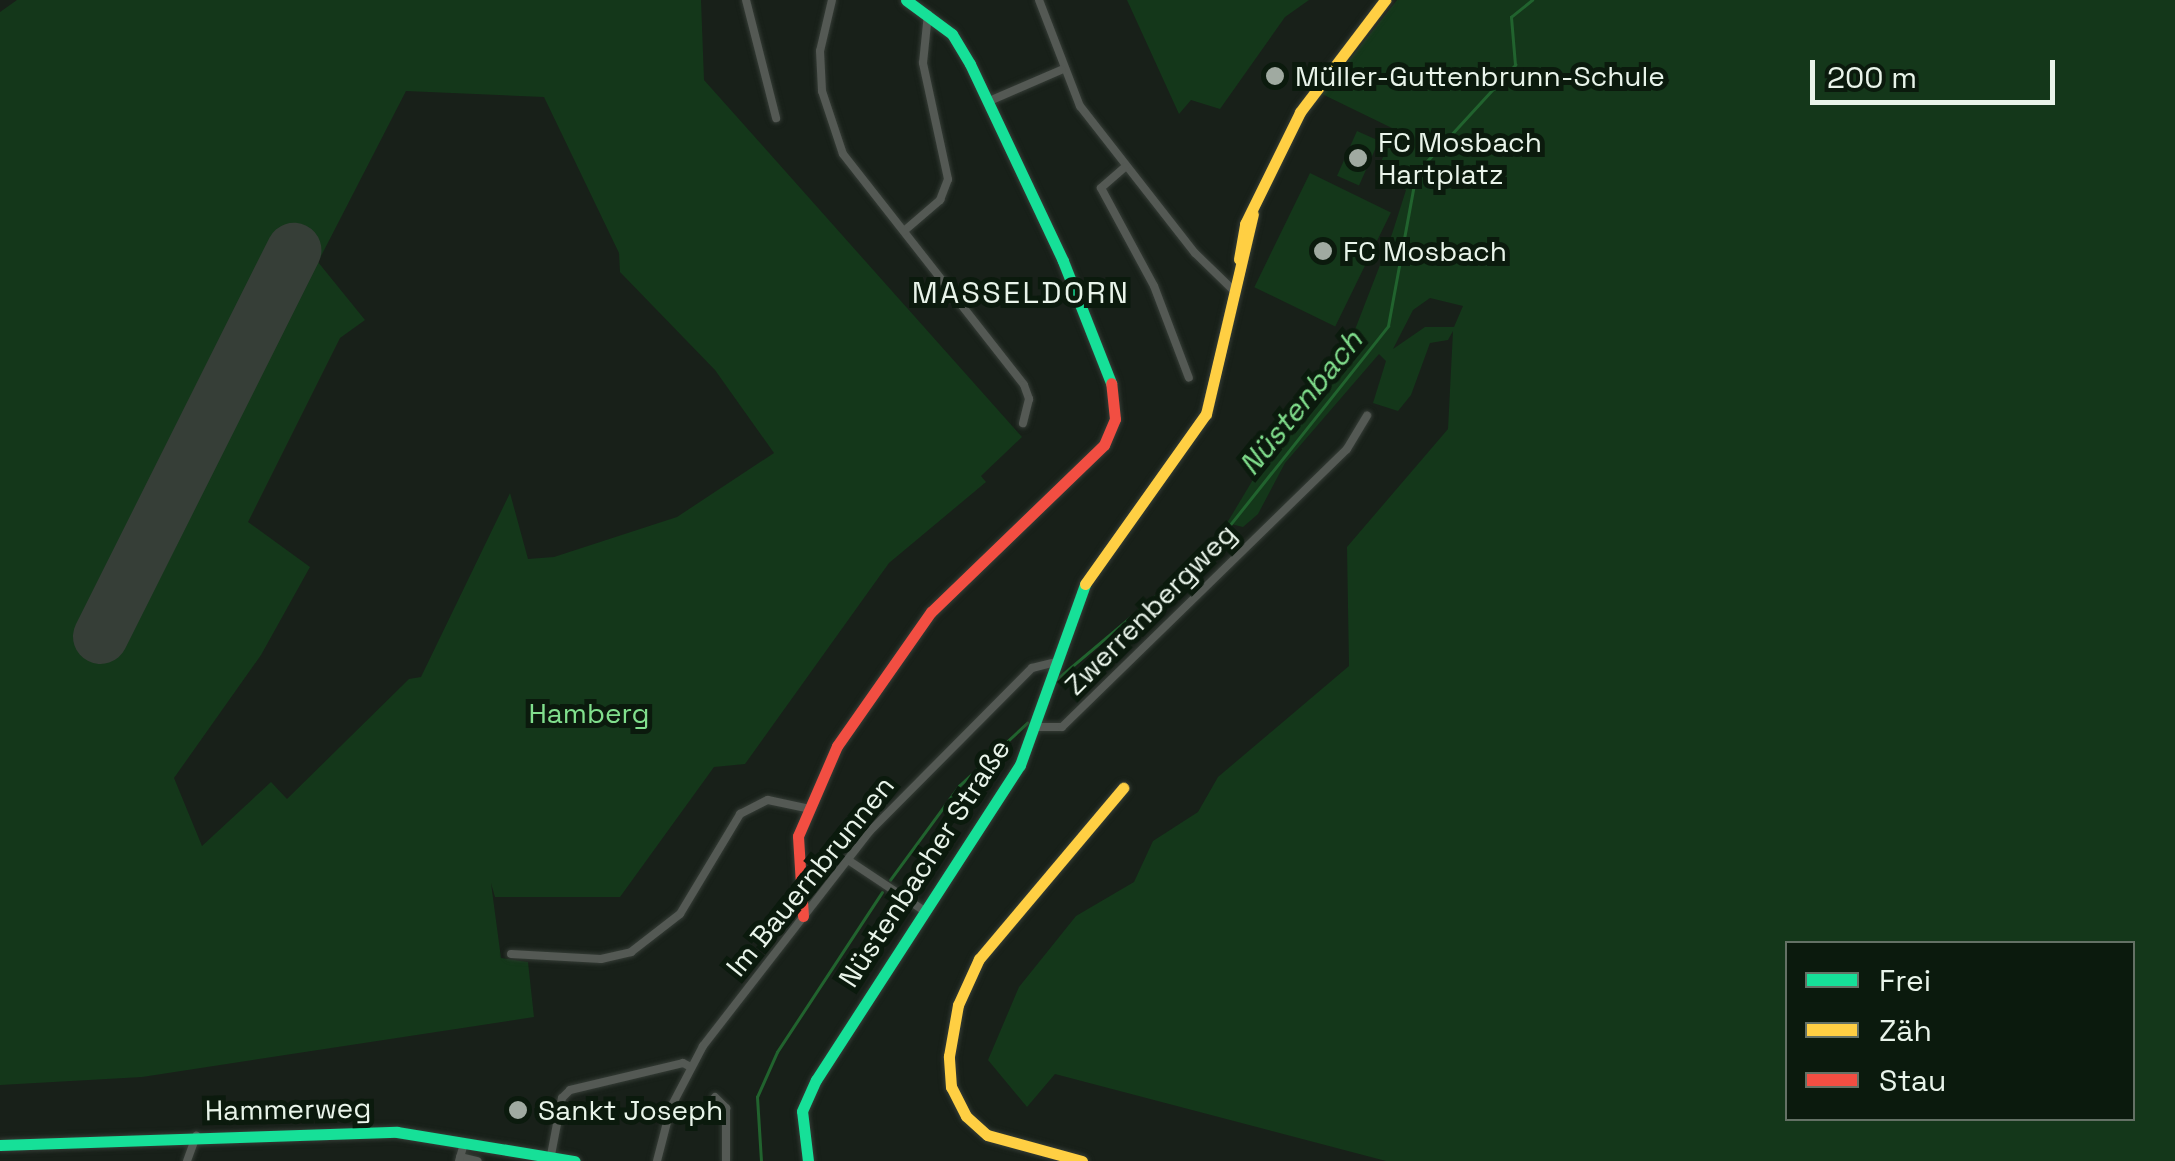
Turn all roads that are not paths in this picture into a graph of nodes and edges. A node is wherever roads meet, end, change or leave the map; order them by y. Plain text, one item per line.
1 (746, 0) edge
2 (832, 0) edge
3 (906, 0) edge
4 (1040, 0) edge
5 (1385, 0) edge
6 (928, 14) junction
7 (1062, 70) junction
8 (987, 102) junction
9 (776, 118) dead end
10 (1125, 167) junction
11 (904, 231) junction
12 (1232, 290) junction
13 (1190, 378) dead end
14 (1367, 416) dead end
15 (1022, 423) dead end
16 (1052, 663) junction
17 (1036, 727) junction
18 (1123, 788) dead end
19 (806, 808) junction
20 (848, 860) junction
21 (923, 910) junction
22 (803, 916) junction
23 (511, 954) dead end
24 (690, 1068) junction
25 (715, 1097) dead end
26 (196, 1136) junction
27 (465, 1138) junction
28 (0, 1145) edge
29 (551, 1155) junction
30 (460, 1159) edge
31 (188, 1161) edge
32 (478, 1161) edge
33 (575, 1161) edge
34 (658, 1161) edge
35 (726, 1161) edge
36 (808, 1161) edge
37 (1082, 1161) edge

1 - 9 street
2 - 11 street
3 - 6 street
4 - 7 street
5 - 12 street, Nüstenbacher Straße
6 - 8 street
6 - 11 street
7 - 8 street
7 - 10 street
8 - 19 street
10 - 12 street
10 - 13 street
11 - 15 street
12 - 16 street, Nüstenbacher Straße
14 - 17 street, Zwerrenbergweg
16 - 17 street, Nüstenbacher Straße
16 - 20 street, Im Bauernbrunnen
17 - 21 street, Nüstenbacher Straße
18 - 37 street
19 - 22 street
19 - 23 street
20 - 21 street
20 - 22 street, Im Bauernbrunnen
21 - 36 street, Nüstenbacher Straße
22 - 24 street, Im Bauernbrunnen
24 - 29 street
24 - 34 street, Im Bauernbrunnen
25 - 35 street
26 - 27 street, Hammerweg
26 - 28 street, Hammerweg
26 - 31 street
27 - 29 street, Hammerweg
27 - 30 street
29 - 33 street, Hammerweg
30 - 32 street

